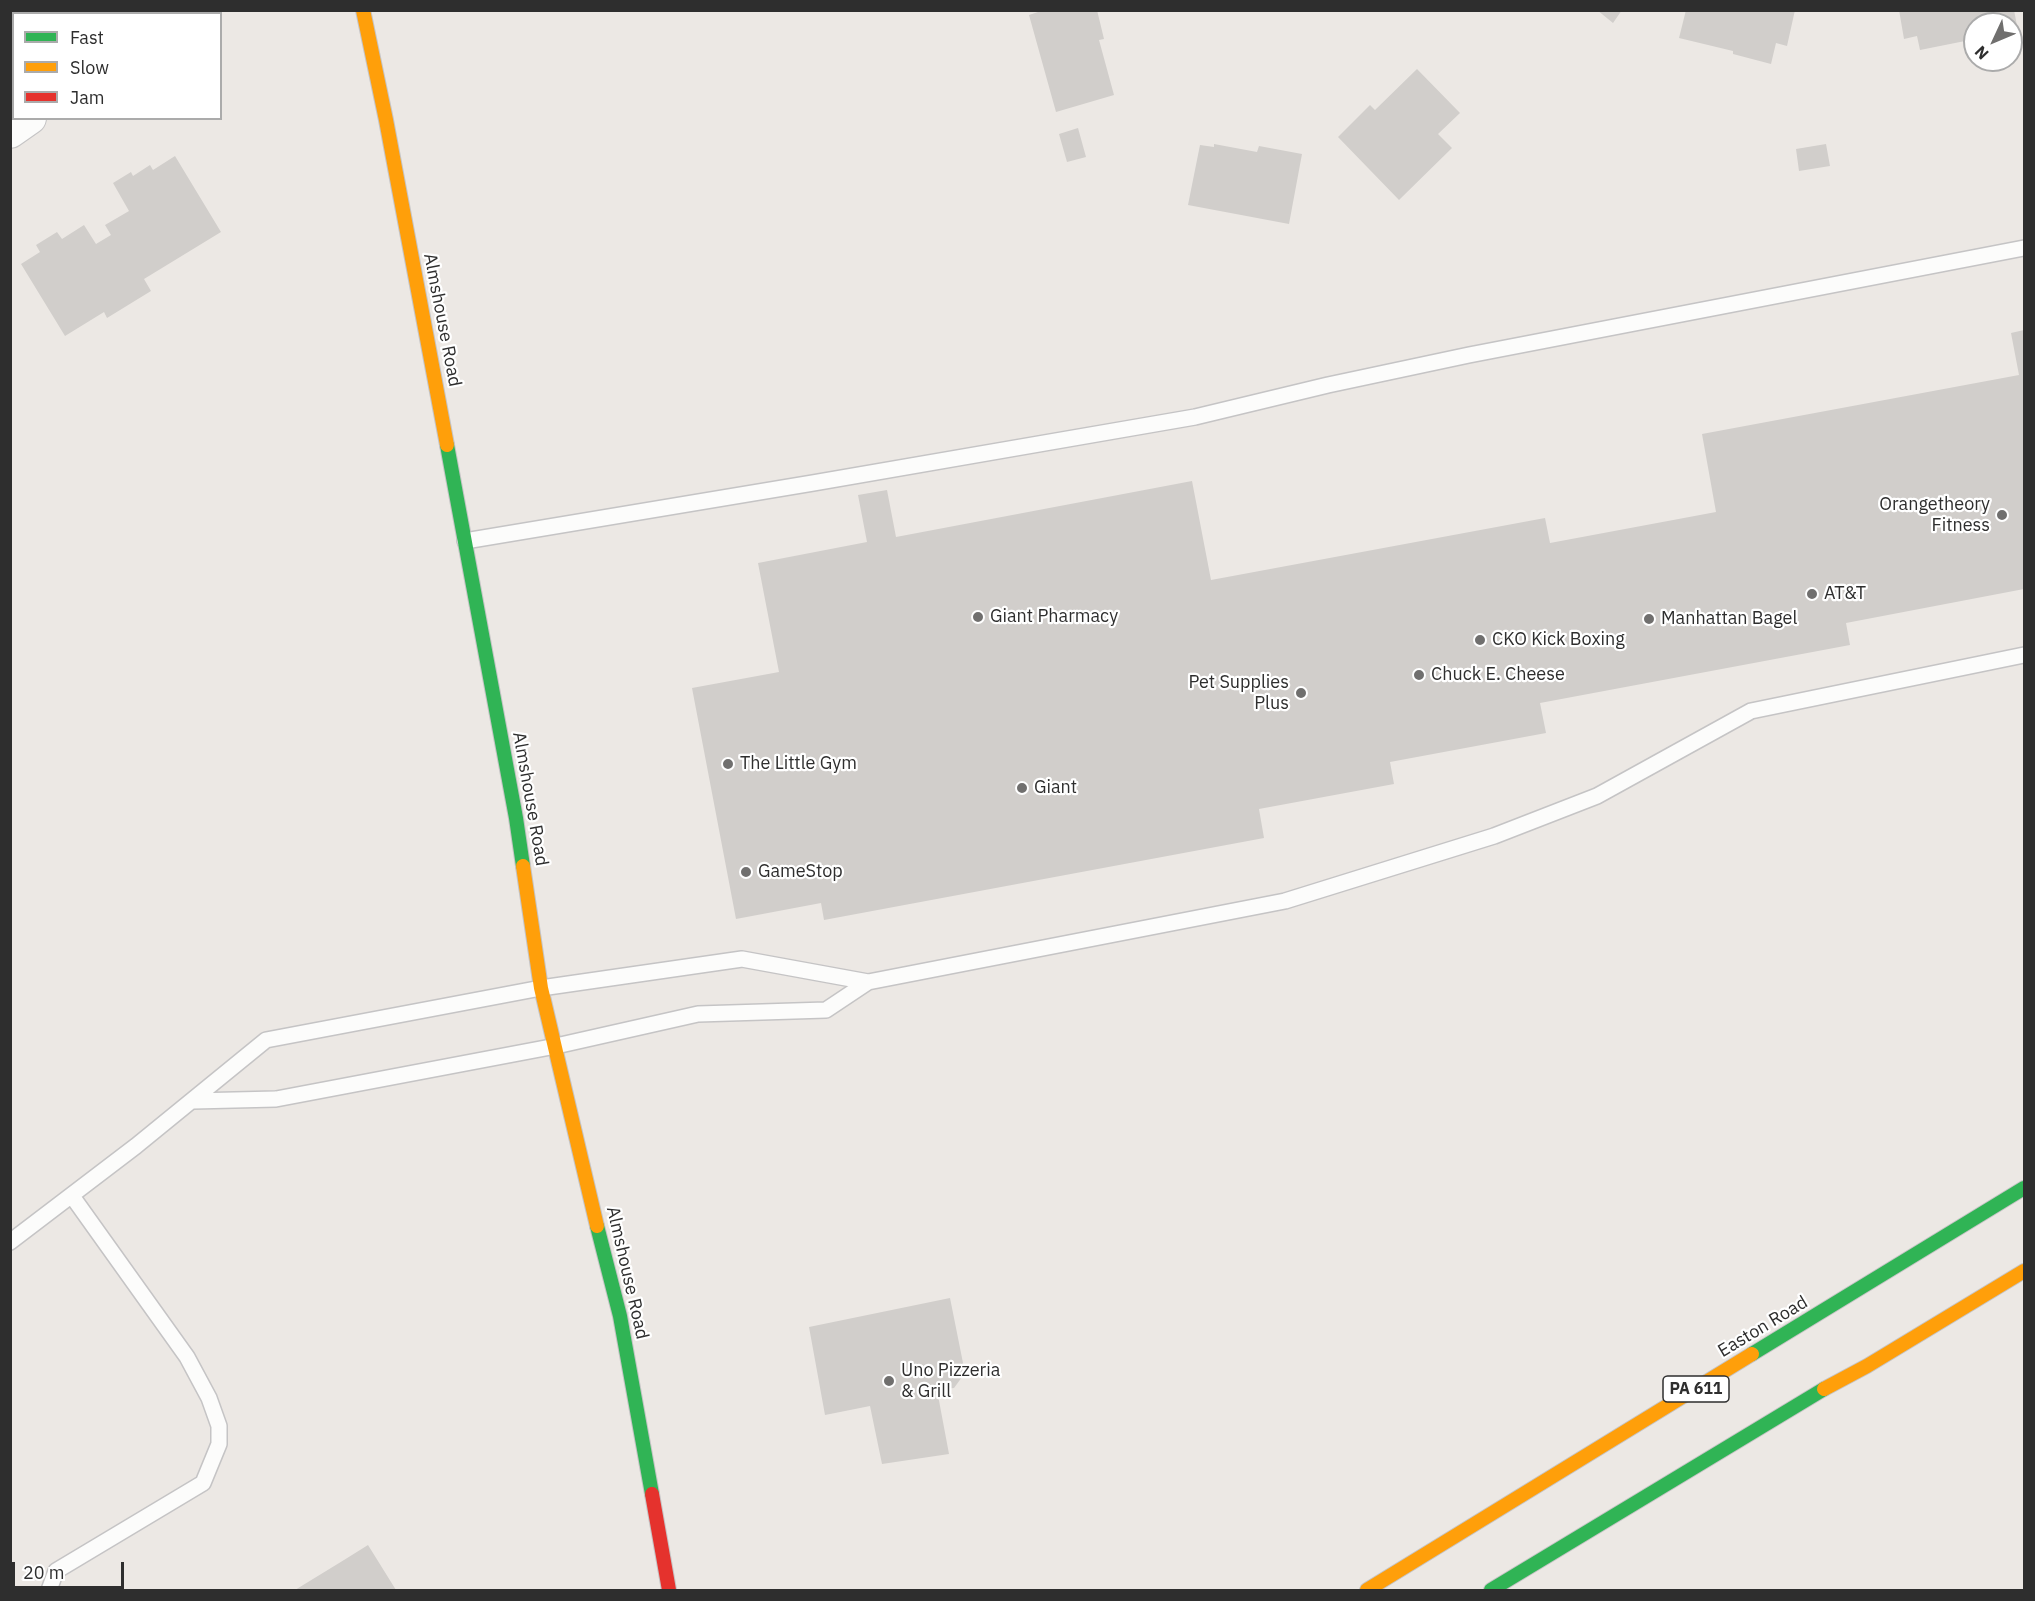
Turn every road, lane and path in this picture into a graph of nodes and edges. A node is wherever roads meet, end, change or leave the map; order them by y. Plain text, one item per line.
1 (363, 10) edge
2 (27, 120) edge
3 (10, 132) edge
4 (2025, 248) edge
5 (465, 541) junction
6 (2025, 655) edge
7 (868, 982) junction
8 (541, 988) junction
9 (556, 1046) junction
10 (193, 1101) junction
11 (2025, 1188) edge
12 (72, 1196) junction
13 (10, 1242) edge
14 (2025, 1271) edge
15 (49, 1590) edge
16 (669, 1590) edge
17 (1368, 1590) edge
18 (1491, 1590) edge

1 - 5 main road, Almshouse Road
2 - 3 street
4 - 5 lane
5 - 8 main road, Almshouse Road
6 - 7 lane
7 - 8 lane
7 - 9 lane
8 - 9 main road, Almshouse Road
8 - 10 lane
9 - 10 lane
9 - 16 main road, Almshouse Road
10 - 12 lane
11 - 17 main road, Easton Road / PA 611
12 - 13 lane
12 - 15 lane
14 - 18 main road

